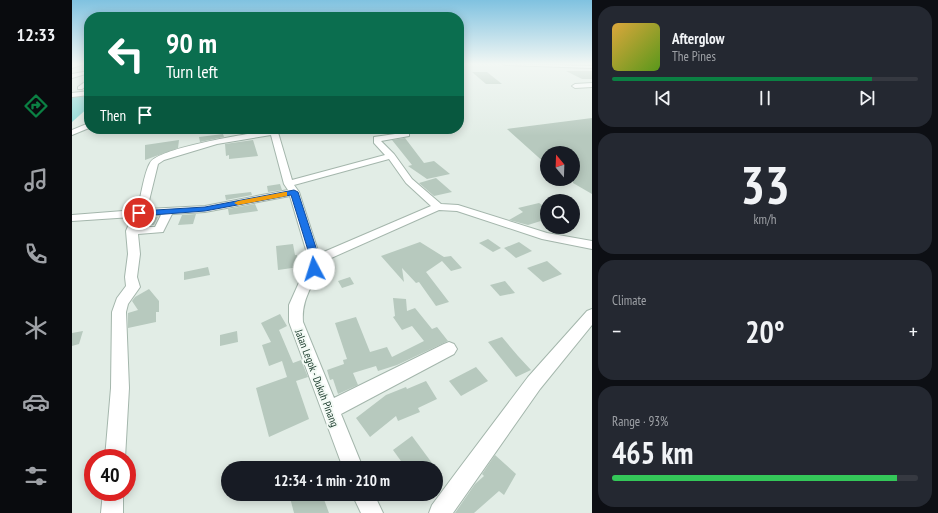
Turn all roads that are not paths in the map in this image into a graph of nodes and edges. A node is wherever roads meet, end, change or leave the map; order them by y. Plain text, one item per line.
1 (84, 93) edge
2 (72, 95) edge
3 (84, 127) edge
4 (72, 133) edge
5 (257, 134) edge
6 (275, 134) edge
7 (406, 134) dead end
8 (391, 156) junction
9 (291, 188) junction
10 (438, 207) junction
11 (168, 212) junction
12 (139, 213) junction
13 (72, 218) edge
14 (132, 231) junction
15 (592, 245) edge
16 (315, 260) junction
17 (592, 315) edge
18 (449, 349) dead end
19 (330, 410) junction
20 (116, 449) edge
21 (350, 461) edge
22 (113, 501) edge
23 (366, 501) edge
24 (112, 513) edge
25 (372, 513) edge
26 (440, 513) edge

1 - 2 street
3 - 4 street
5 - 12 street
6 - 9 street
7 - 8 street
8 - 9 street
8 - 10 street
9 - 11 street
9 - 16 street
10 - 15 street
10 - 16 street
11 - 12 street
11 - 14 street
12 - 13 street
12 - 14 street
14 - 20 street
16 - 19 street, Jalan Legok - Dukuh Pinang
17 - 26 street
18 - 19 street
19 - 21 street, Jalan Legok - Dukuh Pinang
22 - 24 street
23 - 25 street

